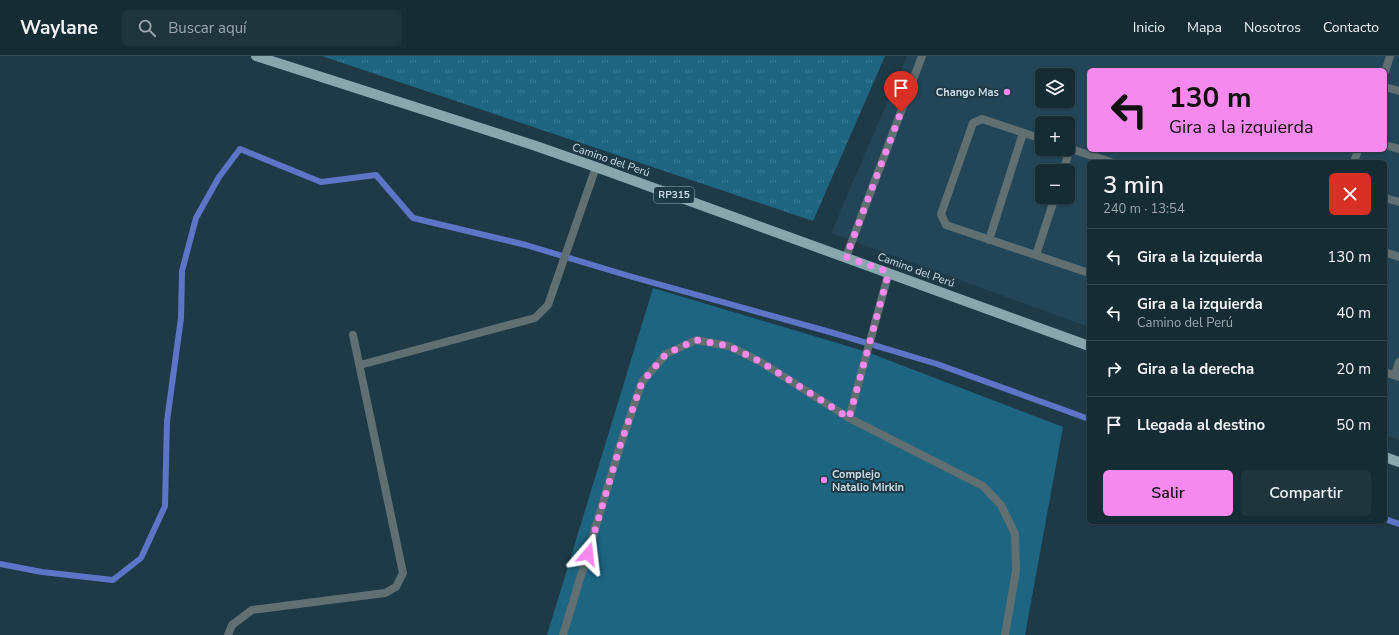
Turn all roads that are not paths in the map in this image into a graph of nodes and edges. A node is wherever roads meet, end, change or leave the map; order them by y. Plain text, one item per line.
1 (256, 56) edge
2 (922, 56) edge
3 (1390, 56) edge
4 (1386, 68) edge
5 (1387, 88) edge
6 (1399, 91) edge
7 (1023, 133) junction
8 (1035, 137) edge
9 (1387, 146) edge
10 (1399, 149) edge
11 (1075, 150) edge
12 (1105, 160) edge
13 (596, 167) junction
14 (1387, 199) edge
15 (1399, 202) edge
16 (1053, 204) edge
17 (989, 240) junction
18 (1387, 253) edge
19 (1036, 255) junction
20 (846, 257) junction
21 (1399, 257) edge
22 (886, 271) junction
23 (1087, 271) edge
24 (353, 335) dead end
25 (1087, 345) edge
26 (1399, 362) edge
27 (360, 365) junction
28 (1387, 373) edge
29 (1397, 376) edge
30 (849, 418) junction
31 (1387, 458) edge
32 (1399, 462) edge
33 (228, 635) edge
34 (563, 635) edge
35 (1005, 635) edge

1 - 13 main road, Camino del Perú / RP315
2 - 20 street
3 - 4 street
5 - 6 street
7 - 8 street
7 - 17 street
7 - 17 street
9 - 10 street
11 - 12 street
13 - 20 main road, Camino del Perú / RP315
13 - 27 street
14 - 15 street
16 - 19 street
17 - 19 street
18 - 21 street
19 - 23 street
20 - 22 main road, Camino del Perú / RP315
22 - 25 main road, Camino del Perú / RP315
22 - 30 street
24 - 27 street
26 - 29 street
27 - 33 street
28 - 29 street
30 - 34 street
30 - 35 street
31 - 32 main road

